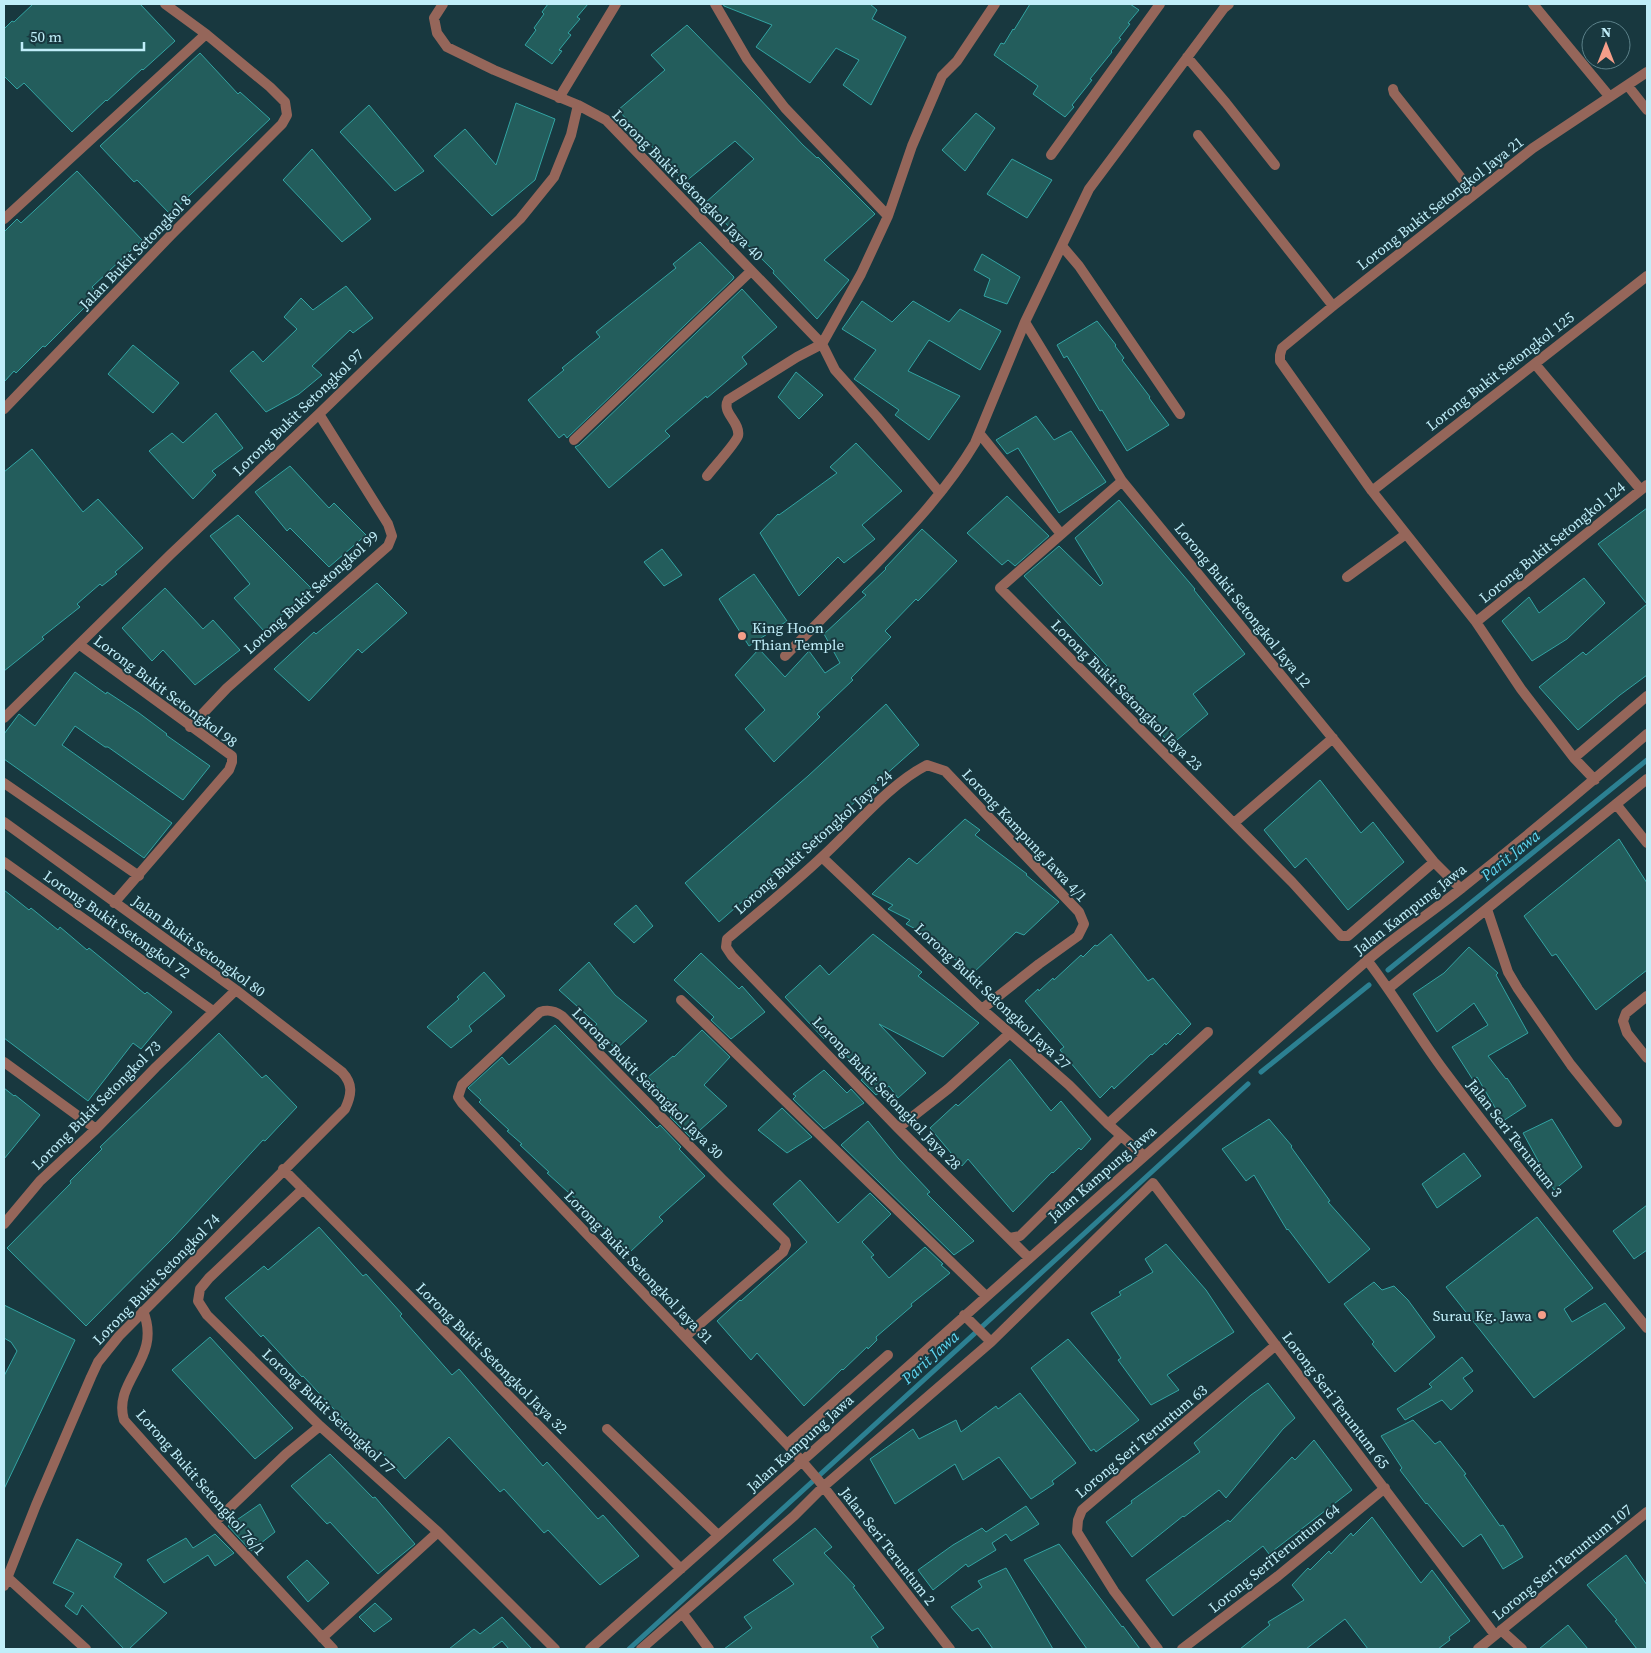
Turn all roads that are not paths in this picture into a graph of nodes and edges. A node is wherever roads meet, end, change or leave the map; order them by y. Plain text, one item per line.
1 (164, 4) edge
2 (443, 4) edge
3 (616, 4) edge
4 (715, 4) edge
5 (995, 4) edge
6 (1160, 4) edge
7 (1229, 4) edge
8 (1533, 4) edge
9 (206, 34) junction
10 (1187, 57) junction
11 (1647, 72) edge
12 (1628, 86) junction
13 (1393, 89) dead end
14 (1609, 96) junction
15 (559, 98) junction
16 (578, 105) junction
17 (1647, 110) edge
18 (1198, 135) dead end
19 (1051, 155) dead end
20 (1275, 165) dead end
21 (1474, 194) junction
22 (888, 216) junction
23 (4, 219) edge
24 (1062, 246) junction
25 (751, 271) junction
26 (1647, 276) edge
27 (1333, 306) junction
28 (1025, 322) junction
29 (822, 344) junction
30 (1535, 364) junction
31 (4, 409) edge
32 (319, 414) junction
33 (1180, 414) dead end
34 (979, 433) junction
35 (574, 440) dead end
36 (707, 476) dead end
37 (1122, 481) junction
38 (1644, 487) edge
39 (1372, 491) junction
40 (940, 493) junction
41 (1061, 534) junction
42 (1406, 534) junction
43 (1347, 577) dead end
44 (1476, 622) junction
45 (80, 645) junction
46 (785, 656) dead end
47 (1647, 696) edge
48 (4, 718) edge
49 (190, 727) junction
50 (1647, 734) edge
51 (1333, 738) junction
52 (1574, 758) junction
53 (927, 765) joint
54 (1647, 779) edge
55 (1595, 780) junction
56 (4, 784) edge
57 (1616, 804) junction
58 (4, 822) edge
59 (1234, 823) junction
60 (1647, 843) edge
61 (822, 857) junction
62 (4, 862) edge
63 (1434, 862) junction
64 (139, 876) junction
65 (1461, 889) junction
66 (114, 903) junction
67 (1486, 909) junction
68 (1348, 936) joint
69 (726, 947) joint
70 (1367, 960) junction
71 (1389, 988) junction
72 (236, 990) junction
73 (1647, 996) edge
74 (681, 1000) dead end
75 (982, 1008) junction
76 (213, 1011) junction
77 (1208, 1032) dead end
78 (1009, 1034) junction
79 (1647, 1058) edge
80 (4, 1062) edge
81 (459, 1090) joint
82 (345, 1109) joint
83 (1617, 1122) dead end
84 (1108, 1124) junction
85 (898, 1128) junction
86 (96, 1129) junction
87 (1121, 1136) junction
88 (1144, 1156) junction
89 (283, 1169) junction
90 (303, 1189) junction
91 (4, 1224) edge
92 (1010, 1238) junction
93 (1029, 1258) junction
94 (986, 1296) junction
95 (143, 1311) junction
96 (964, 1315) junction
97 (1647, 1328) edge
98 (686, 1336) junction
99 (991, 1342) junction
100 (1276, 1345) junction
101 (888, 1356) dead end
102 (320, 1426) junction
103 (607, 1429) dead end
104 (787, 1444) junction
105 (805, 1465) junction
106 (821, 1484) junction
107 (1385, 1488) junction
108 (1647, 1512) edge
109 (214, 1522) junction
110 (438, 1532) junction
111 (718, 1535) junction
112 (681, 1569) junction
113 (6, 1582) edge
114 (683, 1614) junction
115 (1498, 1633) junction
116 (322, 1638) junction
117 (86, 1649) edge
118 (333, 1649) edge
119 (555, 1649) edge
120 (590, 1649) edge
121 (641, 1649) edge
122 (709, 1649) edge
123 (950, 1649) edge
124 (1158, 1649) edge
125 (1182, 1649) edge
126 (1478, 1649) edge
127 (1522, 1649) edge

1 - 9 street
2 - 15 street, Lorong Bukit Setongkol Jaya 40
3 - 15 street
4 - 22 street
5 - 22 street
6 - 19 street
7 - 10 street
8 - 14 street
9 - 23 street
9 - 31 street, Jalan Bukit Setongkol 8
10 - 20 street
10 - 24 street
11 - 12 street, Lorong Bukit Setongkol Jaya 21
12 - 14 street, Lorong Bukit Setongkol Jaya 21
12 - 17 street
13 - 21 street
14 - 21 street, Lorong Bukit Setongkol Jaya 21
15 - 16 street, Lorong Bukit Setongkol Jaya 40
16 - 25 street, Lorong Bukit Setongkol Jaya 40
16 - 32 street, Lorong Bukit Setongkol 97
18 - 27 street
21 - 27 street, Lorong Bukit Setongkol Jaya 21
22 - 29 street
24 - 28 street
24 - 33 street
25 - 29 street, Lorong Bukit Setongkol Jaya 40
25 - 35 street
26 - 30 street, Lorong Bukit Setongkol 125
27 - 39 street, Lorong Bukit Setongkol Jaya 21
28 - 34 street
28 - 37 street, Lorong Bukit Setongkol Jaya 12
29 - 36 street
29 - 40 street, Lorong Bukit Setongkol Jaya 40
30 - 38 street
30 - 39 street, Lorong Bukit Setongkol 125
32 - 45 street, Lorong Bukit Setongkol 97
32 - 49 street, Lorong Bukit Setongkol 99
34 - 40 street
34 - 41 street
37 - 41 street, Lorong Bukit Setongkol Jaya 23
37 - 51 street, Lorong Bukit Setongkol Jaya 12
38 - 44 street, Lorong Bukit Setongkol 124
39 - 42 street
40 - 46 street
41 - 59 street, Lorong Bukit Setongkol Jaya 23
42 - 43 street
42 - 44 street
44 - 52 street
45 - 48 street, Lorong Bukit Setongkol 97
45 - 49 street, Lorong Bukit Setongkol 98
47 - 52 street
49 - 64 street, Lorong Bukit Setongkol 98
50 - 55 street, Jalan Kampung Jawa
51 - 59 street
51 - 63 street, Lorong Bukit Setongkol Jaya 12
52 - 55 street
53 - 61 street, Lorong Bukit Setongkol Jaya 24
53 - 75 street, Lorong Kampung Jawa 4/1
54 - 57 street
55 - 65 street, Jalan Kampung Jawa
56 - 64 street
57 - 60 street
57 - 67 street
58 - 66 street, Jalan Bukit Setongkol 80
59 - 68 street, Lorong Bukit Setongkol Jaya 23
61 - 69 street, Lorong Bukit Setongkol Jaya 24
61 - 75 street, Lorong Bukit Setongkol Jaya 27
62 - 76 street, Lorong Bukit Setongkol 72
63 - 65 street, Lorong Bukit Setongkol Jaya 12
63 - 68 street, Jalan Kampung Jawa
64 - 66 street
65 - 70 street, Jalan Kampung Jawa
66 - 72 street, Jalan Bukit Setongkol 80
67 - 71 street
67 - 83 street
69 - 85 street, Lorong Bukit Setongkol Jaya 28
70 - 71 street, Jalan Seri Teruntum 3
70 - 88 street, Jalan Kampung Jawa
71 - 97 street, Jalan Seri Teruntum 3
72 - 76 street, Lorong Bukit Setongkol 73
72 - 82 street, Jalan Bukit Setongkol 80
73 - 79 street
74 - 94 street
75 - 78 street, Lorong Bukit Setongkol Jaya 27
76 - 86 street, Lorong Bukit Setongkol 73
77 - 84 street
78 - 84 street, Lorong Bukit Setongkol Jaya 27
78 - 85 street
80 - 86 street
81 - 98 street, Lorong Bukit Setongkol Jaya 31
81 - 98 street, Lorong Bukit Setongkol Jaya 30
82 - 89 street, Lorong Bukit Setongkol 74
84 - 87 street, Lorong Bukit Setongkol Jaya 27
85 - 92 street, Lorong Bukit Setongkol Jaya 28
86 - 91 street, Lorong Bukit Setongkol 73
87 - 88 street, Lorong Bukit Setongkol Jaya 27
87 - 92 street
88 - 93 street, Jalan Kampung Jawa
89 - 90 street, Lorong Bukit Setongkol Jaya 32
89 - 95 street, Lorong Bukit Setongkol 74
90 - 102 street, Lorong Bukit Setongkol 77
90 - 112 street, Lorong Bukit Setongkol Jaya 32
92 - 93 street, Lorong Bukit Setongkol Jaya 28
93 - 94 street, Jalan Kampung Jawa
94 - 96 street, Jalan Kampung Jawa
95 - 109 street, Lorong Bukit Setongkol 76/1
95 - 113 street, Lorong Bukit Setongkol 74
96 - 99 street
96 - 105 street, Jalan Kampung Jawa
98 - 104 street, Lorong Bukit Setongkol Jaya 31
99 - 100 street, Lorong Seri Teruntum 65
99 - 106 street
100 - 107 street, Lorong Seri Teruntum 65
100 - 124 street, Lorong Seri Teruntum 63
101 - 104 street, Jalan Kampung Jawa
102 - 109 street
102 - 110 street, Lorong Bukit Setongkol 77
103 - 111 street
104 - 105 street, Lorong Bukit Setongkol Jaya 31
105 - 106 street, Jalan Seri Teruntum 2
105 - 111 street, Jalan Kampung Jawa
106 - 114 street
106 - 123 street, Jalan Seri Teruntum 2
107 - 115 street, Lorong Seri Teruntum 65
107 - 125 street, Lorong SeriTeruntum 64
108 - 115 street, Lorong Seri Teruntum 107
109 - 116 street, Lorong Bukit Setongkol 76/1
110 - 116 street
110 - 119 street, Lorong Bukit Setongkol 77
111 - 112 street, Jalan Kampung Jawa
112 - 120 street, Jalan Kampung Jawa
113 - 117 street
114 - 121 street
114 - 122 street
115 - 126 street, Lorong Seri Teruntum 107
115 - 127 street, Lorong Seri Teruntum 65
116 - 118 street, Lorong Bukit Setongkol 76/1

